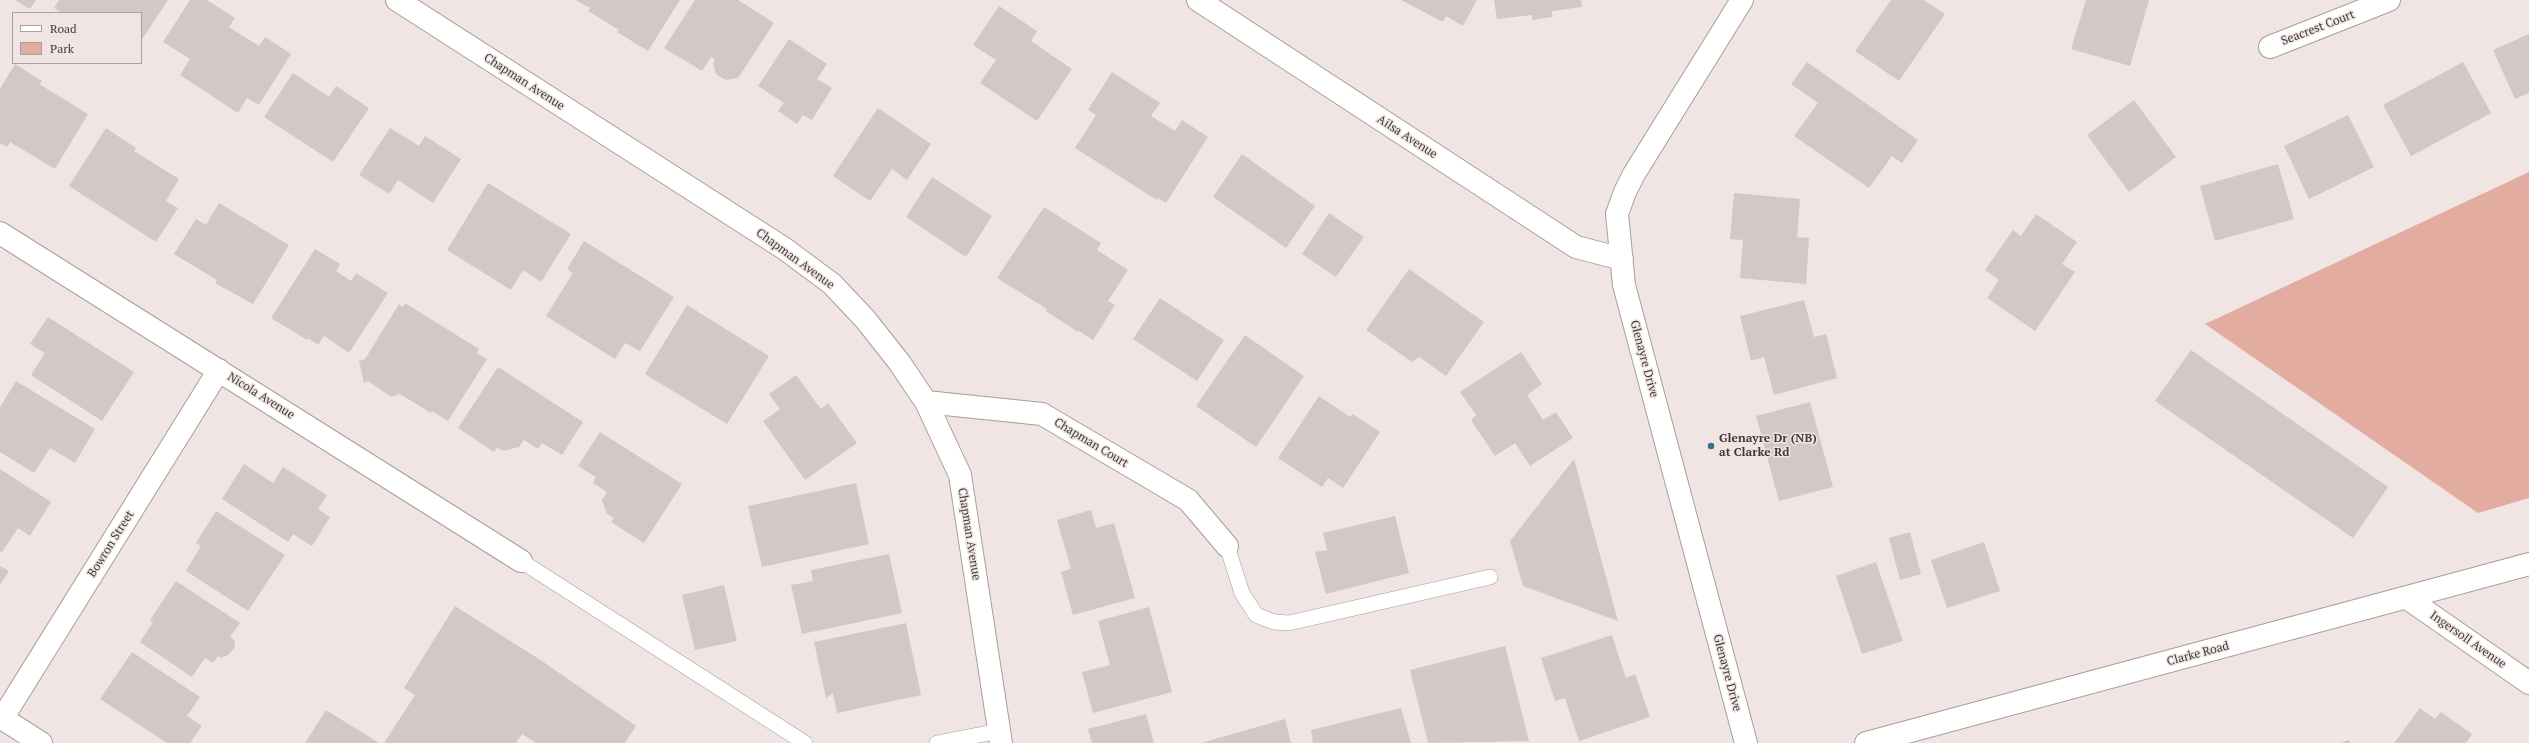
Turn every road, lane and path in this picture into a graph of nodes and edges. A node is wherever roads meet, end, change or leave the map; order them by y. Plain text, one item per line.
1 (397, 0) edge
2 (1198, 0) edge
3 (1742, 0) edge
4 (2389, 0) edge
5 (2270, 47) dead end
6 (0, 233) edge
7 (1622, 259) junction
8 (219, 370) junction
9 (926, 402) junction
10 (1227, 546) joint
11 (521, 561) joint
12 (2529, 564) edge
13 (1490, 577) dead end
14 (2407, 598) junction
15 (2529, 683) edge
16 (1, 718) edge
17 (1000, 737) edge
18 (41, 743) edge
19 (805, 743) edge
20 (937, 743) edge
21 (1746, 743) edge
22 (1866, 743) edge

1 - 9 street, Chapman Avenue
2 - 7 street, Ailsa Avenue
3 - 7 street, Glenayre Drive
4 - 5 street, Seacrest Court
6 - 8 street, Nicola Avenue
7 - 21 street, Glenayre Drive
8 - 11 street, Nicola Avenue
8 - 16 street, Bowron Street
9 - 10 street, Chapman Court
9 - 17 street, Chapman Avenue
10 - 13 lane
11 - 19 lane
12 - 14 street, Clarke Road
14 - 15 street, Ingersoll Avenue
14 - 22 street, Clarke Road
16 - 18 street
17 - 20 lane

